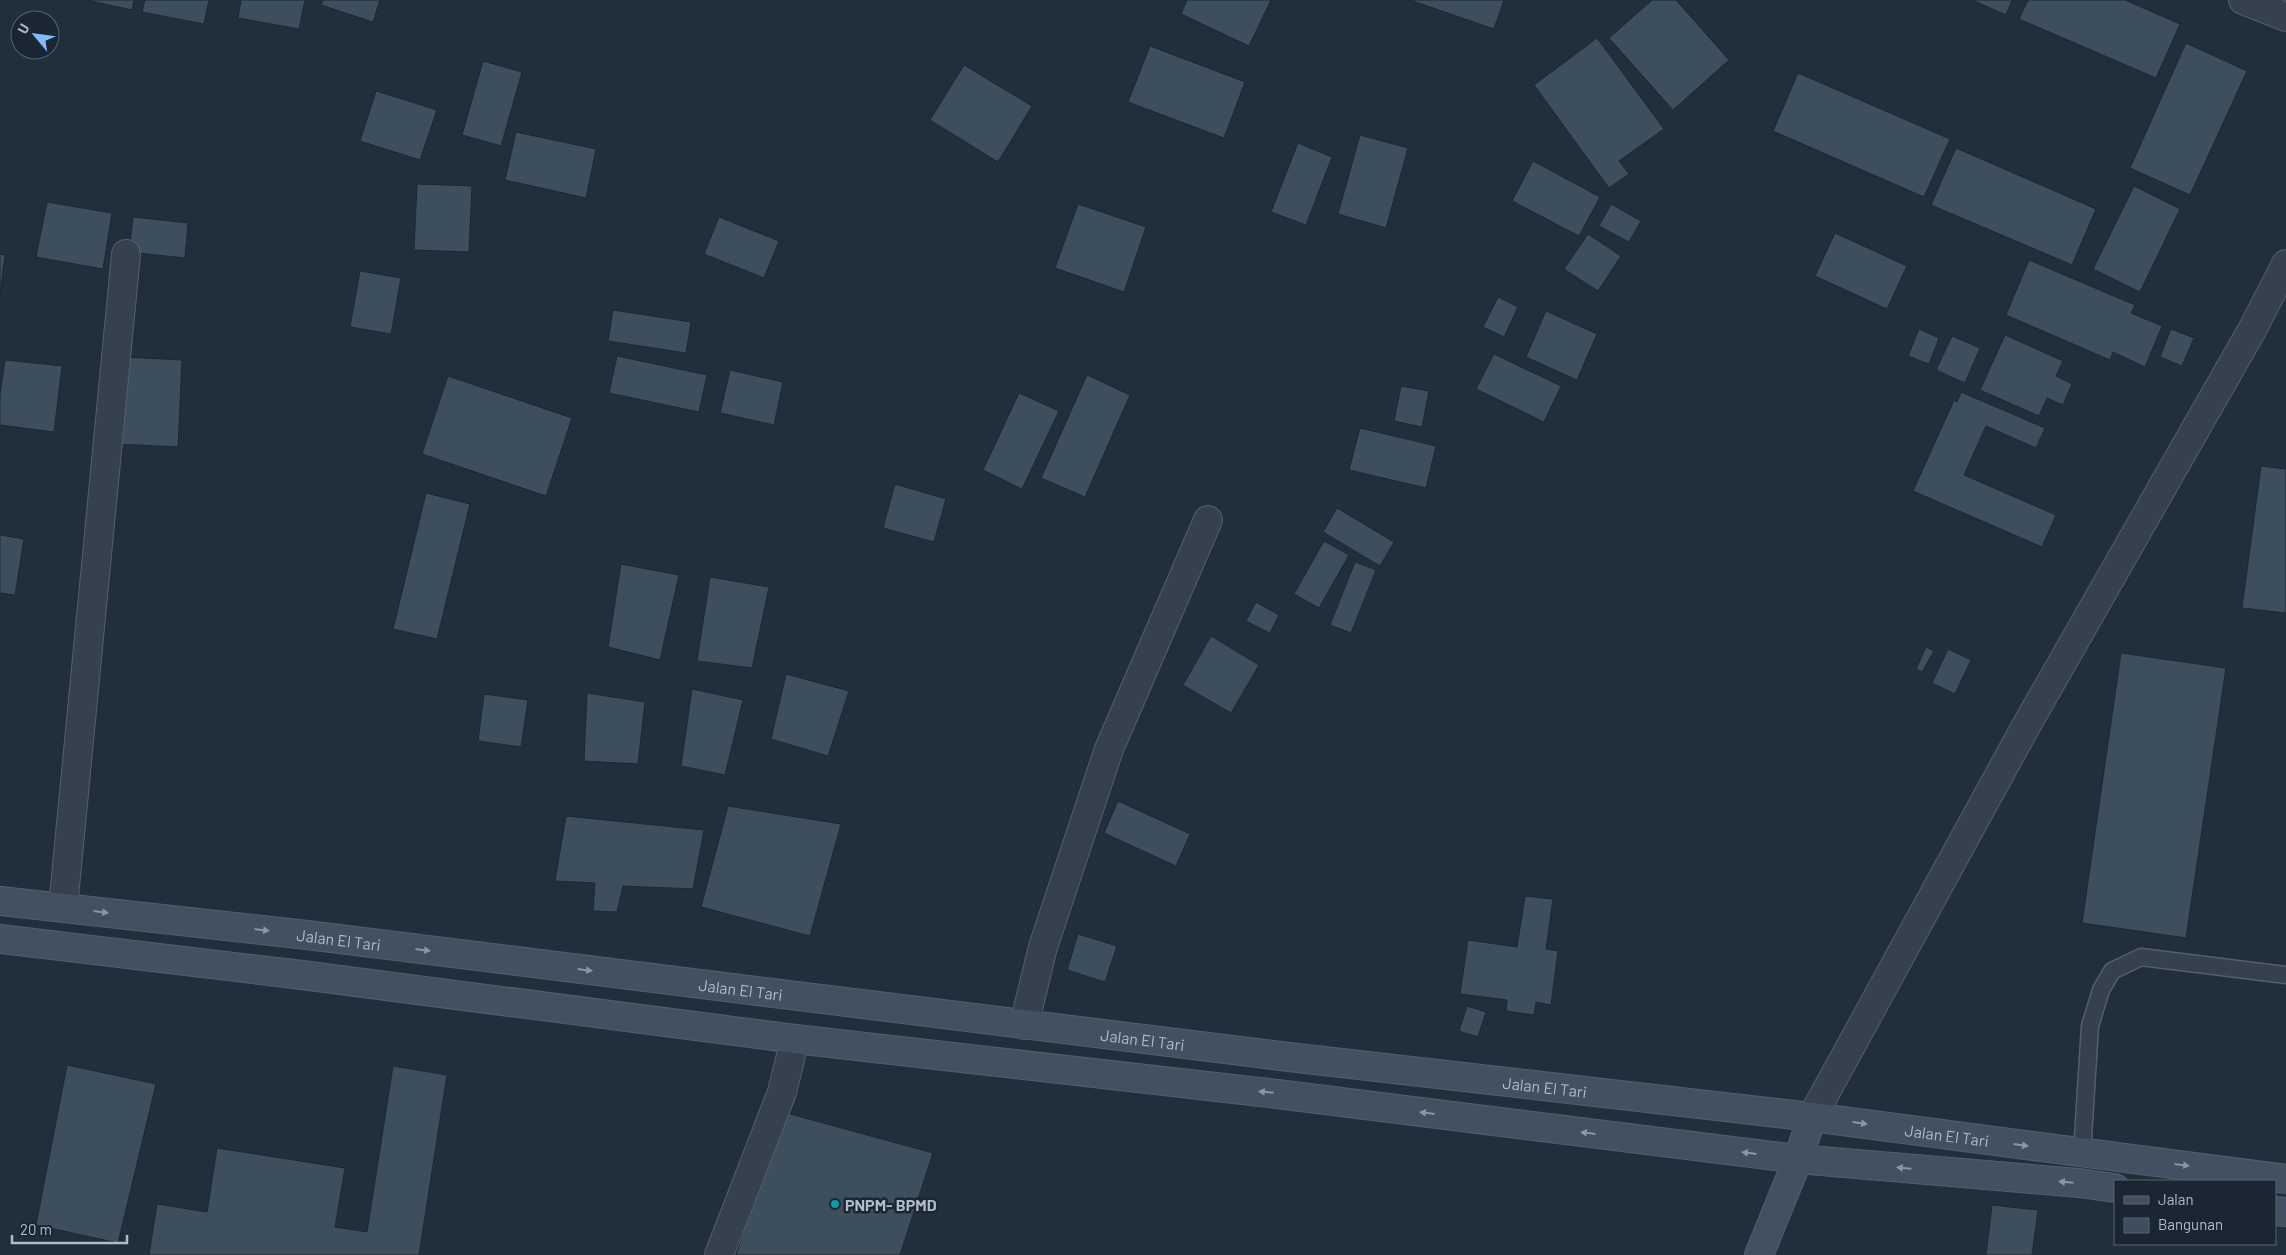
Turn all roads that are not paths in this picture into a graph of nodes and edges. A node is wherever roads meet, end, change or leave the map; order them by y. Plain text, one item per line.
1 (2244, 0) edge
2 (2286, 17) edge
3 (126, 254) dead end
4 (2286, 264) edge
5 (1208, 520) dead end
6 (0, 900) edge
7 (63, 907) junction
8 (0, 939) edge
9 (2286, 975) edge
10 (1024, 1025) junction
11 (795, 1039) junction
12 (1812, 1117) junction
13 (2082, 1153) junction
14 (1798, 1159) junction
15 (2286, 1178) edge
16 (2114, 1188) edge
17 (719, 1255) edge
18 (1759, 1255) edge

1 - 2 street
3 - 7 street
4 - 12 street
5 - 10 street
6 - 7 street, Jalan El Tari
7 -> 10 street, Jalan El Tari
8 - 11 street
9 - 13 lane
10 - 12 street, Jalan El Tari
14 -> 11 street
11 - 17 street
12 -> 13 street, Jalan El Tari
12 - 14 street
13 -> 15 street, Jalan El Tari
16 -> 14 street
14 - 18 street

